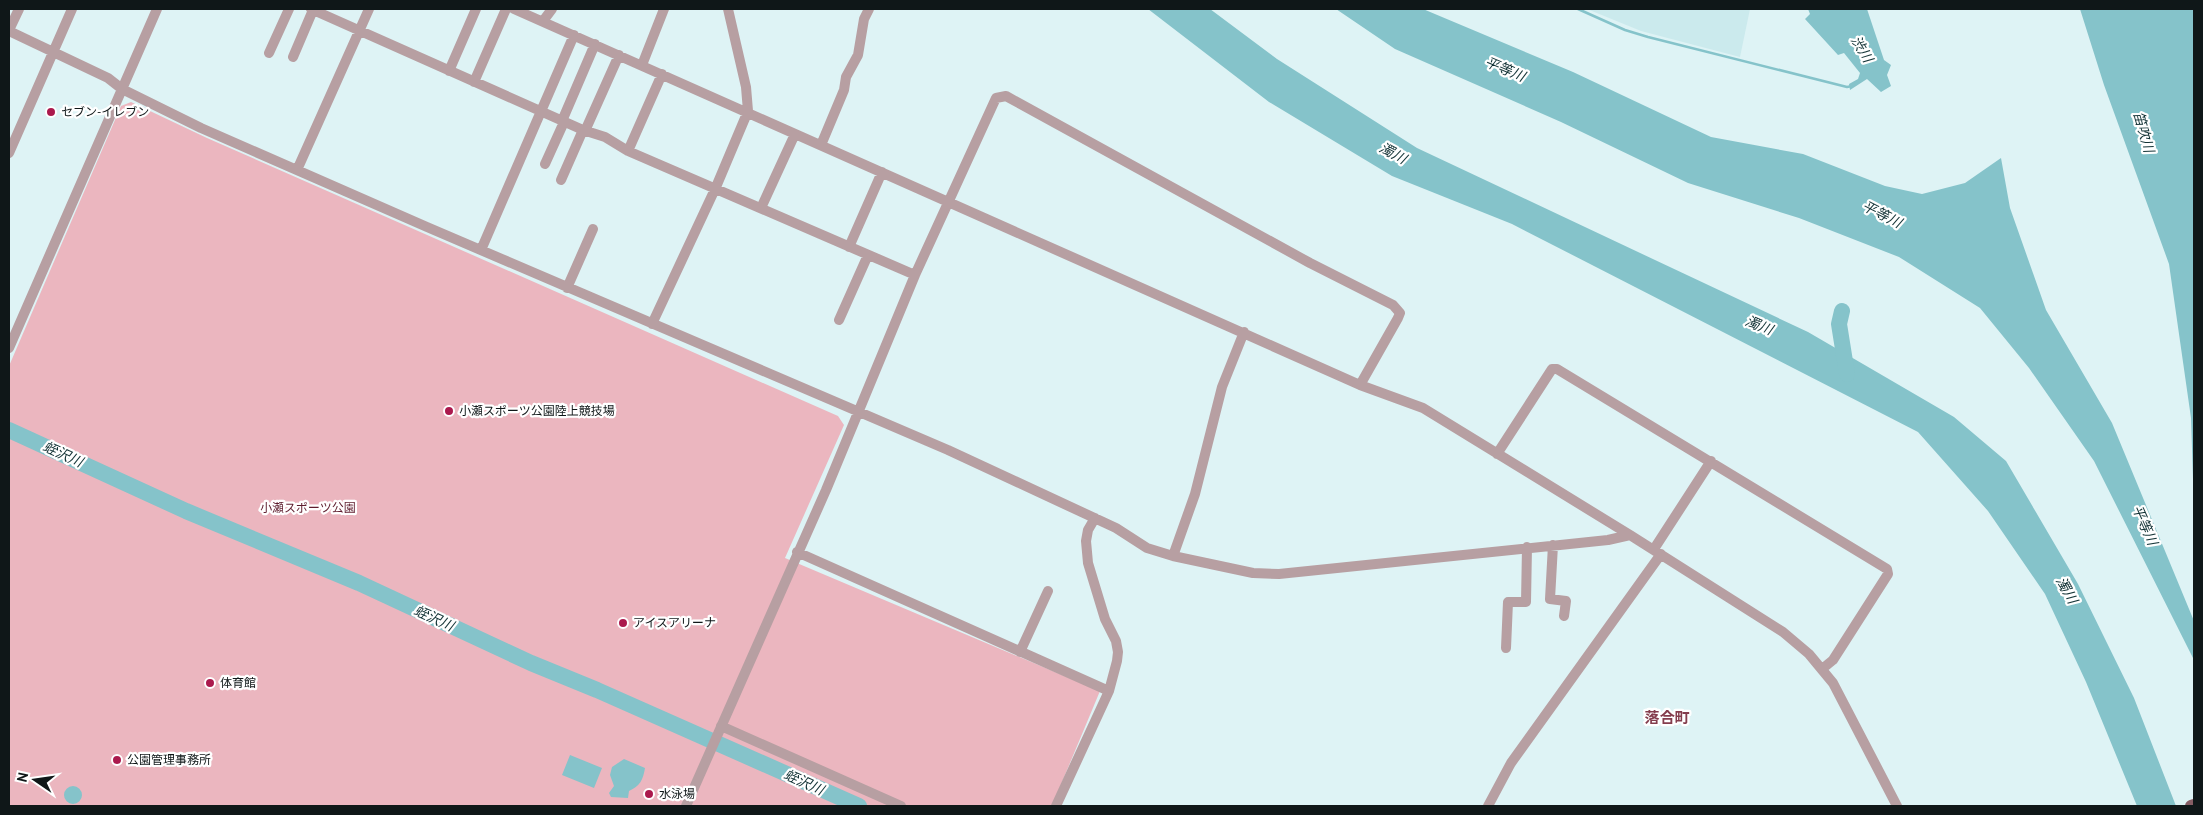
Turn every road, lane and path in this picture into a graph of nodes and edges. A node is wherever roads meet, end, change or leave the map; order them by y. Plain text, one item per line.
1 (18, 9) edge
2 (72, 9) edge
3 (157, 9) edge
4 (289, 9) edge
5 (369, 9) edge
6 (476, 9) edge
7 (506, 9) edge
8 (514, 9) edge
9 (552, 9) edge
10 (664, 9) edge
11 (728, 9) edge
12 (869, 9) edge
13 (316, 10) edge
14 (543, 21) junction
15 (9, 31) edge
16 (360, 31) junction
17 (574, 35) junction
18 (595, 44) junction
19 (53, 51) junction
20 (269, 53) dead end
21 (619, 55) junction
22 (293, 57) dead end
23 (642, 65) junction
24 (449, 70) junction
25 (662, 74) junction
26 (474, 82) junction
27 (122, 89) junction
28 (748, 111) junction
29 (541, 112) junction
30 (563, 121) junction
31 (584, 131) junction
32 (795, 134) junction
33 (11, 140) edge
34 (821, 145) junction
35 (628, 151) junction
36 (9, 153) edge
37 (545, 164) dead end
38 (297, 170) junction
39 (882, 172) junction
40 (561, 180) dead end
41 (716, 187) junction
42 (949, 202) junction
43 (761, 208) junction
44 (593, 229) dead end
45 (849, 247) junction
46 (481, 250) junction
47 (868, 255) junction
48 (915, 275) junction
49 (567, 288) junction
50 (839, 320) dead end
51 (652, 324) junction
52 (1244, 332) junction
53 (9, 348) edge
54 (1360, 385) junction
55 (858, 412) junction
56 (1497, 454) junction
57 (1711, 461) junction
58 (1095, 518) junction
59 (1630, 535) junction
60 (1553, 545) junction
61 (1527, 548) junction
62 (797, 552) junction
63 (1658, 552) junction
64 (1173, 556) junction
65 (1048, 591) dead end
66 (1564, 616) dead end
67 (1506, 648) dead end
68 (1020, 652) junction
69 (1822, 669) junction
70 (1109, 691) junction
71 (719, 729) junction
72 (2194, 805) edge
73 (686, 806) edge
74 (901, 806) edge
75 (1056, 806) edge
76 (1488, 806) edge
77 (1897, 806) edge
78 (2191, 806) edge

1 - 15 street
2 - 19 street
3 - 27 street
4 - 20 street
5 - 16 street
6 - 24 street
7 - 26 street
8 - 14 street
9 - 14 street
10 - 23 street
11 - 28 street
12 - 34 street
13 - 16 street
13 - 22 street
14 - 17 street
15 - 19 street
16 - 24 street
16 - 38 street
17 - 18 street
17 - 29 street
18 - 21 street
18 - 30 street
19 - 27 street
19 - 33 street
21 - 23 street
21 - 31 street
23 - 25 street
24 - 26 street
25 - 28 street
25 - 35 street
26 - 29 street
27 - 38 street
27 - 53 street
28 - 32 street
28 - 41 street
29 - 30 street
29 - 46 street
30 - 31 street
30 - 37 street
31 - 35 street
31 - 40 street
32 - 34 street
32 - 43 street
33 - 36 street
34 - 39 street
35 - 41 street
38 - 46 street
39 - 42 street
39 - 45 street
41 - 43 street
41 - 51 street
42 - 48 street
42 - 52 street
42 - 54 street
43 - 45 street
44 - 49 street
45 - 47 street
46 - 49 street
47 - 48 street
47 - 50 street
48 - 55 street
49 - 51 street
51 - 55 street
52 - 54 street
52 - 64 street
54 - 56 street
55 - 58 street
55 - 62 street
56 - 57 street
56 - 59 street
57 - 63 street
57 - 69 street
58 - 64 street
58 - 70 street
59 - 60 street
59 - 63 street
60 - 61 street
60 - 66 street
61 - 64 street
61 - 67 street
62 - 68 street
62 - 71 street
63 - 69 street
63 - 76 street
65 - 68 street
68 - 70 street
69 - 77 street
70 - 75 street
71 - 73 street
71 - 74 street
72 - 78 main road

